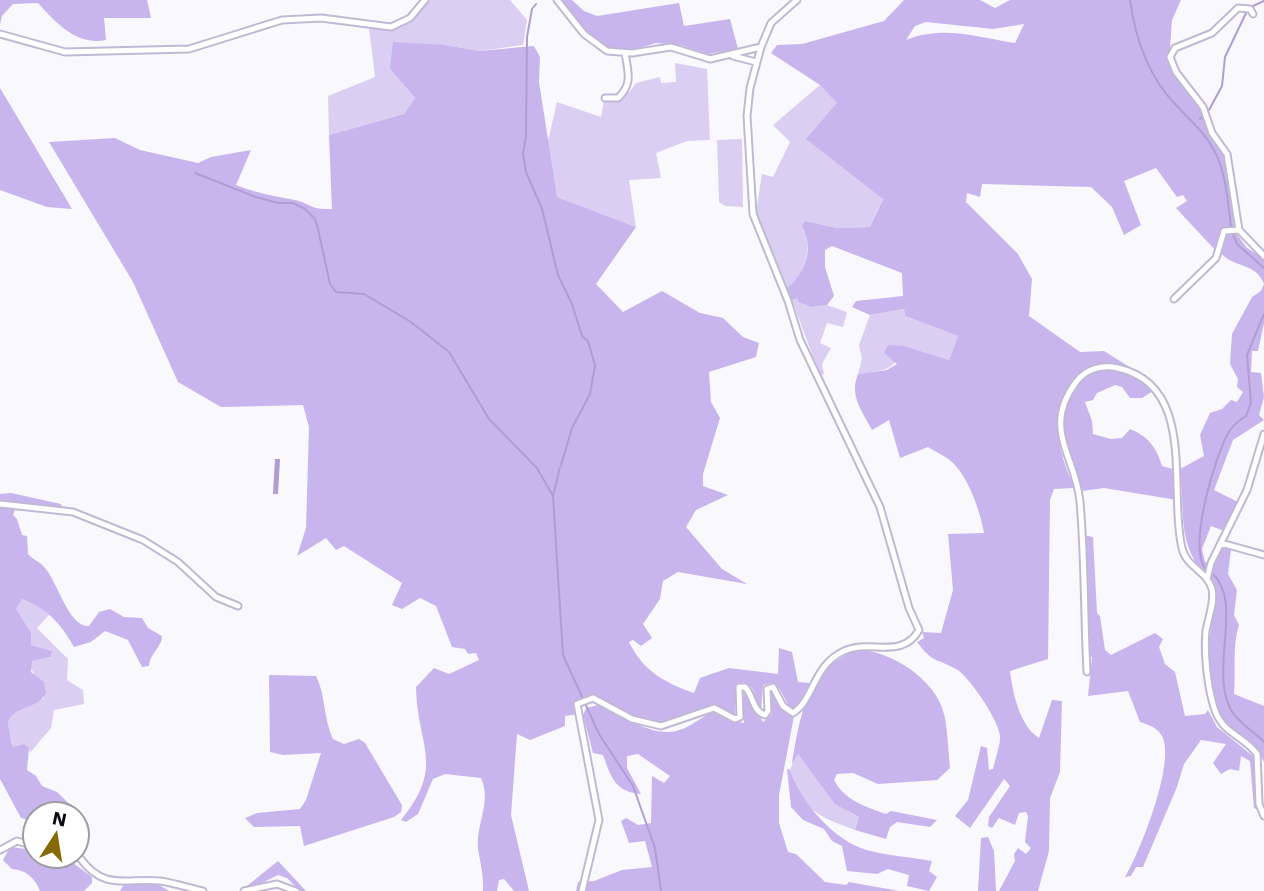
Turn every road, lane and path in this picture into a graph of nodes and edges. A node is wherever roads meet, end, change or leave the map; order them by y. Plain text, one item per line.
1 (425, 0) edge
2 (557, 0) edge
3 (797, 0) edge
4 (1253, 14) dead end
5 (0, 34) edge
6 (761, 47) junction
7 (625, 54) junction
8 (726, 55) junction
9 (756, 62) junction
10 (605, 98) dead end
11 (1239, 229) junction
12 (1264, 256) edge
13 (1174, 299) dead end
14 (1264, 434) edge
15 (0, 505) edge
16 (1221, 543) junction
17 (1264, 555) edge
18 (1207, 579) junction
19 (238, 606) dead end
20 (1087, 672) dead end
21 (1264, 816) edge
22 (21, 842) edge
23 (0, 850) edge
24 (89, 870) edge
25 (203, 891) edge
26 (244, 891) edge
27 (296, 891) edge
28 (582, 891) edge

1 - 5 street
2 - 7 street
3 - 6 street
4 - 11 street
6 - 8 street
6 - 9 street
7 - 8 street
7 - 10 street
8 - 9 street
9 - 28 street
11 - 12 street
11 - 13 street
14 - 16 street
15 - 19 street
16 - 17 street
16 - 18 street
18 - 20 street
18 - 21 street
22 - 23 street
24 - 25 street
26 - 27 street

